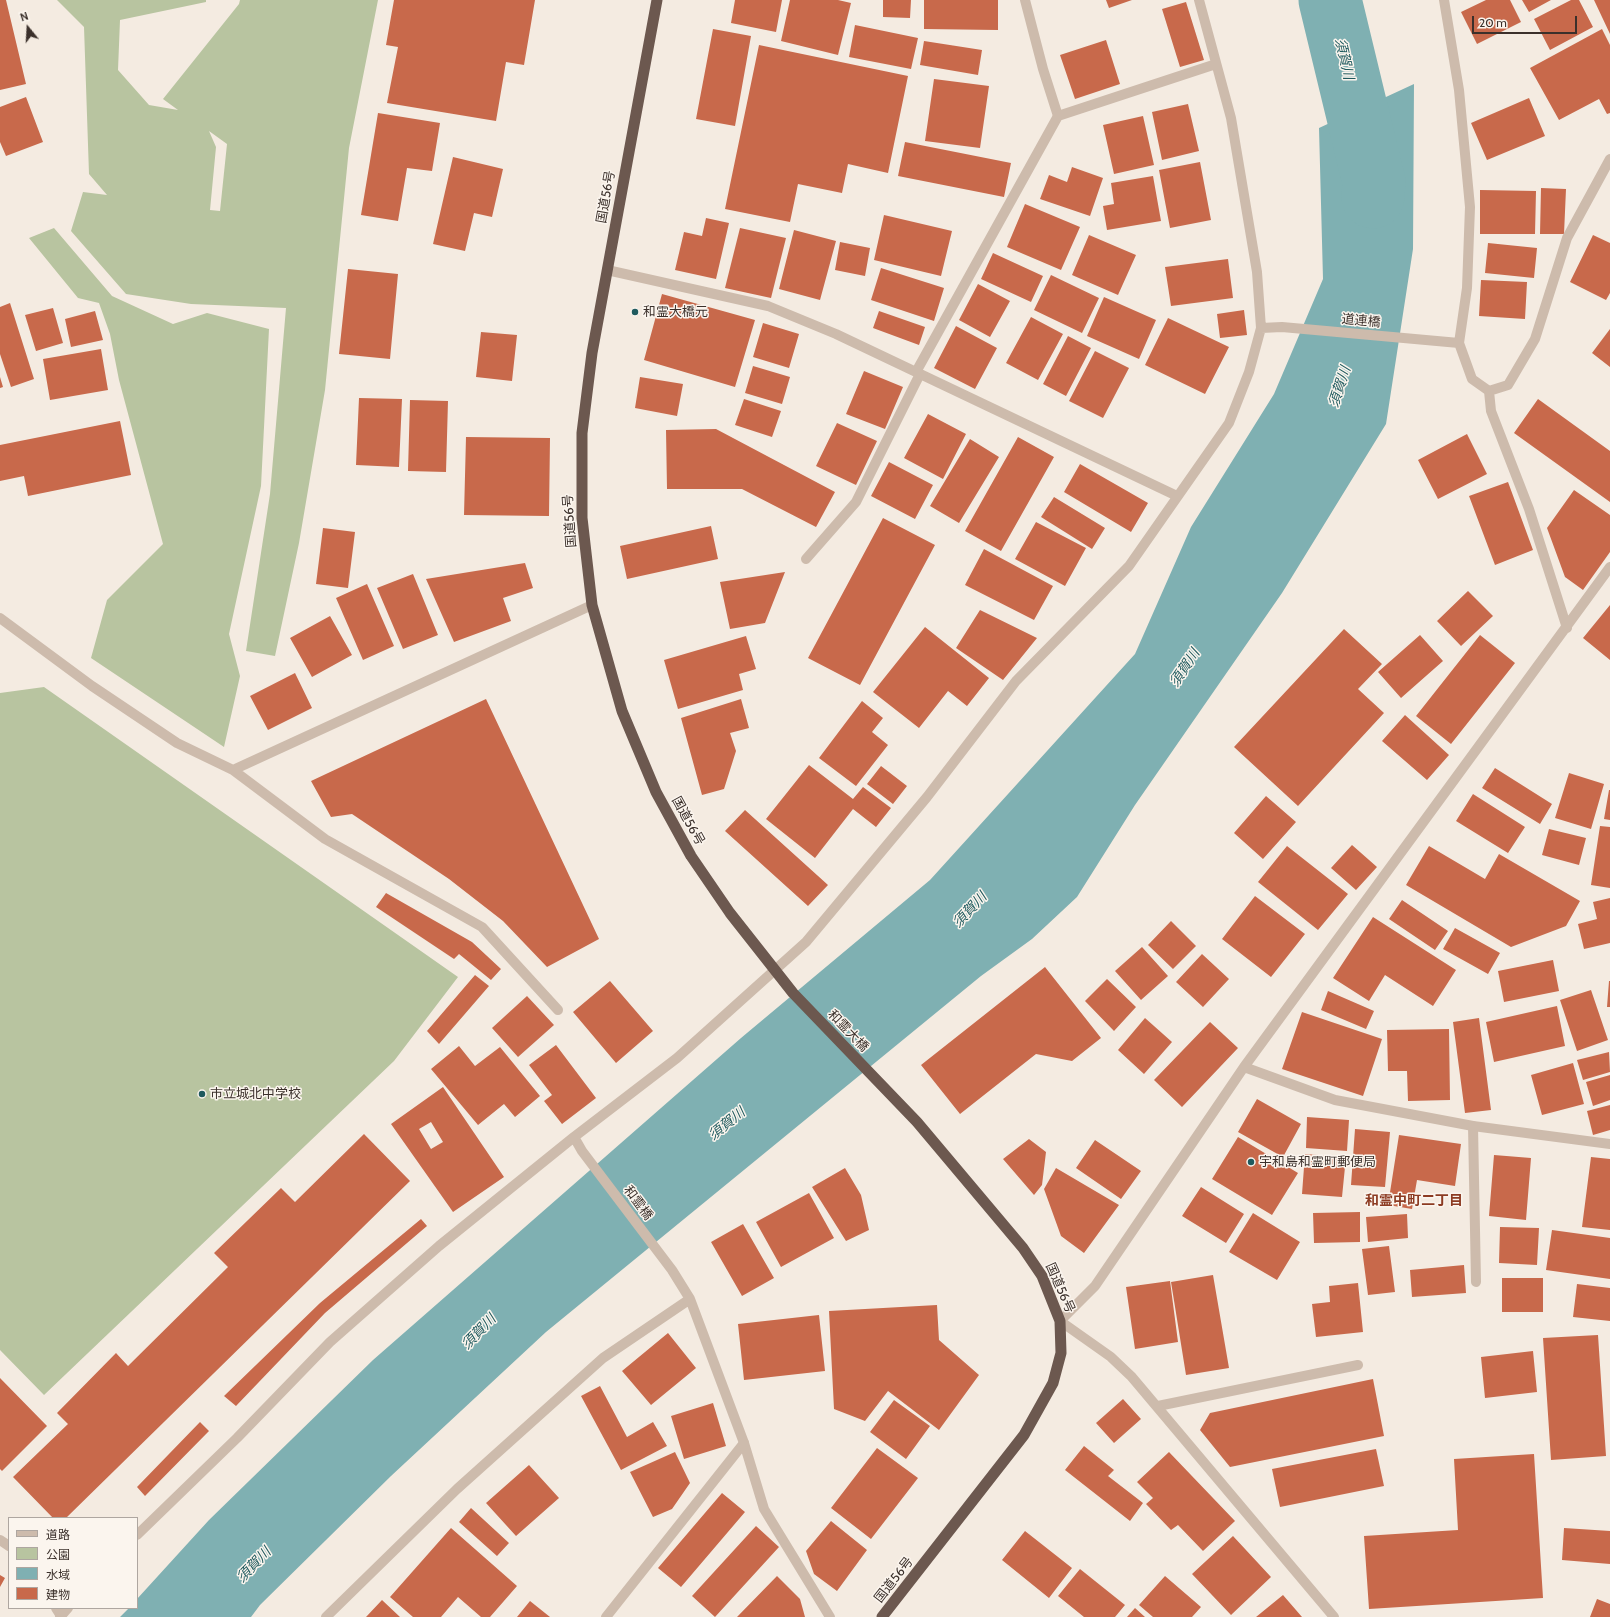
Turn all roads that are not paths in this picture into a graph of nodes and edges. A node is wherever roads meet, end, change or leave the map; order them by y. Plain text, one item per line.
1 (657, 0) edge
2 (1025, 0) edge
3 (1199, 0) edge
4 (1444, 0) edge
5 (1216, 64) junction
6 (1058, 116) junction
7 (1610, 159) edge
8 (607, 270) junction
9 (1261, 328) junction
10 (1459, 342) junction
11 (918, 373) junction
12 (1489, 391) junction
13 (1177, 496) junction
14 (806, 559) dead end
15 (1610, 567) edge
16 (592, 605) junction
17 (2, 623) edge
18 (1567, 628) junction
19 (233, 770) junction
20 (775, 971) junction
21 (793, 993) joint
22 (558, 1010) dead end
23 (1244, 1067) junction
24 (884, 1088) joint
25 (1473, 1126) junction
26 (574, 1137) junction
27 (1610, 1144) edge
28 (1476, 1282) dead end
29 (690, 1299) junction
30 (1060, 1321) junction
31 (1358, 1365) dead end
32 (1158, 1406) junction
33 (744, 1443) junction
34 (138, 1534) edge
35 (326, 1617) edge
36 (606, 1617) edge
37 (830, 1617) edge
38 (882, 1617) edge
39 (1334, 1617) edge

1 - 8 highway, 国道56号
2 - 6 street
3 - 5 street
4 - 10 street
5 - 6 street
5 - 9 street
6 - 11 street
7 - 12 street
8 - 11 street
8 - 16 highway, 国道56号
9 - 10 street, 道連橋
9 - 13 street
10 - 12 street
11 - 13 street
11 - 14 street
12 - 18 street
13 - 20 street
15 - 18 street
16 - 19 street
16 - 20 highway, 国道56号
17 - 19 street
18 - 23 street
19 - 22 street
20 - 21 highway, 国道56号
20 - 26 street
21 - 24 highway, 和霊大橋
23 - 25 street
23 - 30 street
24 - 30 highway, 国道56号
25 - 27 street
25 - 28 street
26 - 29 street, 和霊橋
26 - 34 street
29 - 33 street, 和霊橋
29 - 35 street
30 - 32 street
30 - 38 highway, 国道56号
31 - 32 street
32 - 39 street
33 - 36 street
33 - 37 street, 和霊橋

